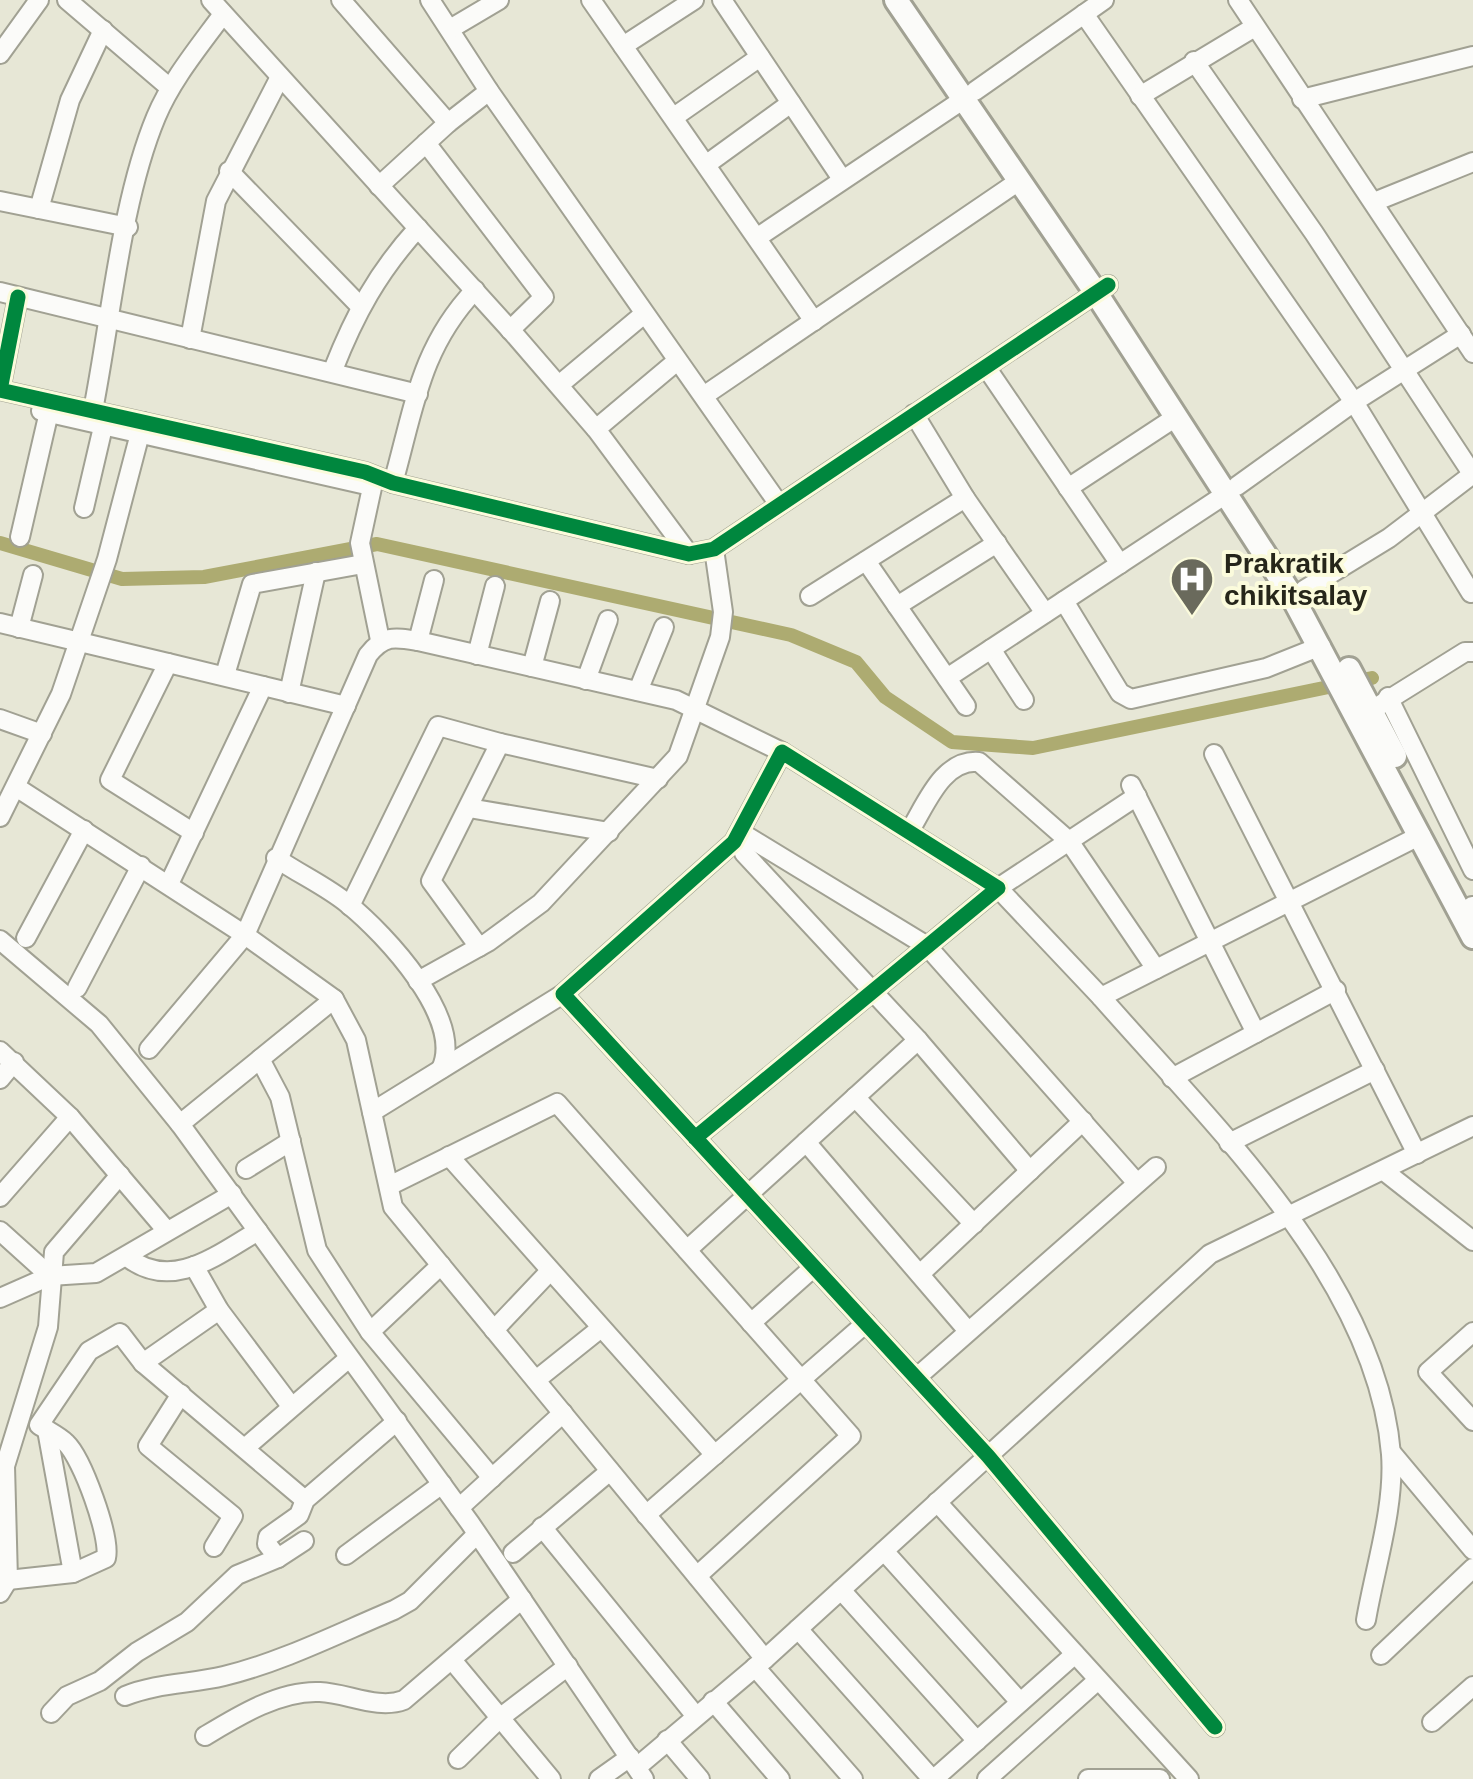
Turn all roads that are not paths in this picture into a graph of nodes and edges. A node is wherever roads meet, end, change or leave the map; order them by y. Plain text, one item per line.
1 (39, 0) edge
2 (68, 0) edge
3 (341, 0) edge
4 (430, 0) edge
5 (499, 0) edge
6 (591, 0) edge
7 (694, 0) edge
8 (722, 0) edge
9 (896, 0) edge
10 (914, 0) edge
11 (1104, 0) edge
12 (1238, 0) edge
13 (217, 7) edge
14 (1084, 14) junction
15 (1253, 28) junction
16 (450, 29) junction
17 (103, 30) junction
18 (623, 46) junction
19 (0, 54) edge
20 (1473, 56) edge
21 (760, 57) junction
22 (1194, 61) junction
23 (280, 77) junction
24 (170, 88) junction
25 (489, 91) junction
26 (969, 95) junction
27 (1140, 96) junction
28 (1302, 100) junction
29 (791, 103) junction
30 (674, 117) junction
31 (448, 123) junction
32 (426, 142) junction
33 (707, 164) junction
34 (1472, 165) edge
35 (228, 171) junction
36 (842, 179) junction
37 (1019, 181) junction
38 (379, 186) junction
39 (0, 201) edge
40 (1374, 202) junction
41 (38, 209) junction
42 (128, 227) junction
43 (418, 228) junction
44 (758, 237) junction
45 (1102, 289) junction
46 (475, 290) junction
47 (9, 294) edge
48 (360, 305) junction
49 (644, 314) junction
50 (111, 320) junction
51 (814, 321) junction
52 (510, 330) junction
53 (1461, 334) junction
54 (190, 339) junction
55 (1473, 353) edge
56 (677, 360) junction
57 (986, 367) junction
58 (1404, 368) junction
59 (334, 370) junction
60 (559, 386) junction
61 (0, 390) edge
62 (418, 394) junction
63 (705, 395) junction
64 (0, 401) edge
65 (1354, 402) junction
66 (49, 412) junction
67 (914, 414) junction
68 (1176, 416) junction
69 (98, 419) junction
70 (141, 429) junction
71 (596, 429) junction
72 (1473, 474) edge
73 (392, 483) junction
74 (373, 484) junction
75 (1068, 488) junction
76 (1232, 490) junction
77 (966, 498) junction
78 (778, 503) junction
79 (84, 508) dead end
80 (1424, 513) junction
81 (20, 536) dead end
82 (997, 543) junction
83 (714, 549) junction
84 (689, 554) junction
85 (362, 555) junction
86 (866, 561) junction
87 (1120, 564) junction
88 (316, 572) junction
89 (33, 576) dead end
90 (434, 580) dead end
91 (495, 586) dead end
92 (1304, 590) junction
93 (1471, 593) edge
94 (810, 596) dead end
95 (550, 601) dead end
96 (1064, 601) junction
97 (897, 606) junction
98 (1045, 614) junction
99 (608, 620) dead end
100 (9, 625) edge
101 (664, 628) dead end
102 (380, 640) junction
103 (418, 642) junction
104 (79, 644) junction
105 (1327, 648) junction
106 (991, 649) junction
107 (1473, 652) edge
108 (477, 655) junction
109 (168, 663) junction
110 (532, 667) junction
111 (226, 676) junction
112 (947, 678) junction
113 (586, 680) junction
114 (263, 686) junction
115 (638, 691) junction
116 (289, 692) junction
117 (1024, 700) dead end
118 (346, 706) junction
119 (966, 706) dead end
120 (1371, 707) junction
121 (697, 710) junction
122 (0, 719) edge
123 (42, 734) junction
124 (500, 743) junction
125 (782, 752) junction
126 (1214, 754) dead end
127 (658, 778) junction
128 (16, 787) junction
129 (469, 808) junction
130 (0, 818) edge
131 (84, 830) junction
132 (610, 832) junction
133 (740, 832) junction
134 (909, 832) junction
135 (194, 833) junction
136 (1421, 834) junction
137 (1069, 841) junction
138 (276, 858) junction
139 (141, 866) junction
140 (1473, 870) edge
141 (169, 884) junction
142 (998, 888) junction
143 (1291, 900) junction
144 (350, 906) junction
145 (1473, 906) edge
146 (245, 935) junction
147 (1473, 937) edge
148 (26, 938) dead end
149 (1211, 941) junction
150 (2, 945) edge
151 (928, 946) junction
152 (479, 947) junction
153 (1156, 969) junction
154 (418, 980) junction
155 (77, 988) dead end
156 (1336, 990) junction
157 (873, 992) junction
158 (563, 994) junction
159 (1101, 997) junction
160 (334, 1000) junction
161 (1256, 1032) junction
162 (918, 1040) junction
163 (149, 1049) dead end
164 (7, 1056) edge
165 (260, 1059) junction
166 (441, 1069) junction
167 (1375, 1070) junction
168 (1172, 1078) junction
169 (0, 1079) edge
170 (855, 1097) junction
171 (372, 1112) junction
172 (70, 1117) junction
173 (188, 1117) junction
174 (1083, 1121) junction
175 (1473, 1126) edge
176 (695, 1138) junction
177 (291, 1141) junction
178 (806, 1142) junction
179 (1229, 1143) junction
180 (1417, 1154) junction
181 (449, 1156) junction
182 (1156, 1166) dead end
183 (246, 1170) dead end
184 (1030, 1170) junction
185 (1384, 1172) junction
186 (120, 1175) junction
187 (1137, 1183) junction
188 (389, 1186) junction
189 (232, 1194) junction
190 (748, 1196) junction
191 (0, 1197) edge
192 (1293, 1216) junction
193 (974, 1224) junction
194 (167, 1231) junction
195 (0, 1232) edge
196 (258, 1232) junction
197 (1473, 1240) edge
198 (687, 1250) junction
199 (127, 1258) junction
200 (440, 1264) junction
201 (194, 1266) junction
202 (814, 1267) junction
203 (550, 1271) junction
204 (920, 1274) junction
205 (50, 1276) junction
206 (0, 1298) edge
207 (219, 1310) junction
208 (752, 1323) junction
209 (866, 1323) junction
210 (601, 1328) junction
211 (494, 1330) junction
212 (968, 1331) junction
213 (370, 1332) junction
214 (1473, 1332) edge
215 (350, 1358) junction
216 (143, 1363) junction
217 (916, 1378) junction
218 (536, 1380) junction
219 (801, 1380) junction
220 (181, 1394) junction
221 (291, 1406) junction
222 (563, 1413) junction
223 (1473, 1420) edge
224 (397, 1421) junction
225 (48, 1430) junction
226 (246, 1447) junction
227 (1391, 1452) junction
228 (714, 1455) junction
229 (988, 1456) junction
230 (2, 1464) edge
231 (610, 1470) junction
232 (492, 1478) junction
233 (442, 1484) junction
234 (305, 1500) junction
235 (466, 1502) junction
236 (938, 1502) junction
237 (646, 1515) junction
238 (542, 1527) junction
239 (478, 1534) junction
240 (304, 1541) dead end
241 (214, 1547) dead end
242 (1473, 1550) edge
243 (884, 1551) junction
244 (513, 1553) dead end
245 (346, 1556) dead end
246 (278, 1558) junction
247 (1473, 1568) edge
248 (72, 1573) junction
249 (697, 1576) junction
250 (4, 1586) edge
251 (840, 1590) junction
252 (522, 1599) junction
253 (1366, 1620) dead end
254 (798, 1629) junction
255 (1074, 1654) junction
256 (1381, 1656) dead end
257 (452, 1660) junction
258 (760, 1663) junction
259 (568, 1666) junction
260 (1098, 1680) junction
261 (1473, 1686) edge
262 (125, 1696) dead end
263 (713, 1702) junction
264 (1020, 1702) junction
265 (51, 1714) dead end
266 (694, 1715) junction
267 (501, 1717) junction
268 (1432, 1722) dead end
269 (1215, 1727) dead end
270 (205, 1736) dead end
271 (667, 1740) junction
272 (976, 1741) junction
273 (458, 1759) dead end
274 (639, 1766) edge
275 (1180, 1769) edge
276 (990, 1778) edge
277 (551, 1779) edge
278 (599, 1779) edge
279 (700, 1779) edge
280 (780, 1779) edge
281 (853, 1779) edge
282 (933, 1779) edge
283 (1088, 1779) edge
284 (1160, 1779) edge

1 - 19 street
2 - 17 street
3 - 31 street
4 - 16 street
5 - 16 street
6 - 18 street
7 - 18 street
8 - 21 street
9 - 26 main road
10 - 26 main road
11 - 14 street
12 - 15 street
13 - 23 street
13 - 24 street
14 - 26 street
14 - 27 street
15 - 22 street
15 - 28 street
16 - 25 street
17 - 24 street
17 - 41 street
18 - 30 street
20 - 28 street
21 - 29 street
21 - 30 street
22 - 27 street
22 - 58 street
23 - 35 street
23 - 38 street
24 - 42 street
25 - 31 street
25 - 49 street
26 - 36 street
26 - 37 main road
26 - 45 main road
27 - 65 street
28 - 40 street
29 - 33 street
29 - 36 street
30 - 33 street
31 - 32 street
32 - 38 street
32 - 52 street
33 - 44 street
34 - 40 street
35 - 48 street
35 - 54 street
36 - 44 street
37 - 45 main road
37 - 51 street
38 - 43 street
39 - 41 street
40 - 53 street
41 - 42 street
42 - 50 street
43 - 46 street
43 - 48 street
44 - 51 street
45 - 57 street
45 - 68 main road
45 - 76 main road
46 - 52 street
46 - 62 street
47 - 50 street
47 - 61 street
48 - 59 street
49 - 56 street
49 - 60 street
50 - 54 street
50 - 69 street
51 - 63 street
52 - 60 street
53 - 55 street
53 - 58 street
54 - 59 street
56 - 63 street
56 - 71 street
57 - 67 street
57 - 75 street
58 - 65 street
58 - 72 street
59 - 62 street
60 - 71 street
61 - 69 street
62 - 73 street
63 - 78 street
64 - 66 street
65 - 76 street
65 - 80 street
66 - 69 street
66 - 81 street
67 - 77 street
67 - 78 street
68 - 75 street
68 - 76 main road
69 - 70 street
69 - 79 street
70 - 73 street
70 - 74 street
70 - 104 street
71 - 84 street
72 - 80 street
73 - 74 street
73 - 84 street
74 - 85 street
75 - 87 street
76 - 87 street
76 - 92 main road
76 - 105 main road
77 - 82 street
77 - 86 street
78 - 83 street
80 - 92 street
80 - 93 street
82 - 97 street
82 - 98 street
83 - 84 street
83 - 121 street
85 - 88 street
85 - 102 street
86 - 94 street
86 - 97 street
87 - 96 street
88 - 111 street
88 - 116 street
89 - 100 street
90 - 103 street
91 - 108 street
92 - 105 main road
95 - 110 street
96 - 98 street
96 - 105 street
97 - 112 street
98 - 106 street
99 - 113 street
100 - 104 street
101 - 115 street
102 - 103 street
102 - 118 street
103 - 108 street
104 - 109 street
104 - 123 street
105 - 120 main road
106 - 112 street
106 - 117 street
107 - 120 street
108 - 110 street
109 - 111 street
109 - 135 street
110 - 113 street
111 - 114 street
112 - 119 street
113 - 115 street
114 - 116 street
114 - 135 street
115 - 121 street
116 - 118 street
118 - 138 street
120 - 136 main road
120 - 140 street
120 - 145 main road
121 - 125 street
121 - 127 street
122 - 123 street
123 - 128 street
124 - 127 street
124 - 129 street
124 - 144 street
125 - 133 street
125 - 134 street
126 - 143 street
127 - 132 street
128 - 130 street
128 - 131 street
129 - 132 street
129 - 152 street
131 - 139 street
131 - 148 street
132 - 152 street
133 - 151 street
133 - 157 street
133 - 158 street
134 - 137 street
134 - 142 street
135 - 141 street
136 - 143 street
136 - 147 main road
137 - 142 street
137 - 149 street
137 - 153 street
138 - 144 street
138 - 146 street
139 - 141 street
139 - 155 street
141 - 146 street
142 - 151 street
142 - 159 street
143 - 149 street
143 - 156 street
144 - 154 street
146 - 160 street
146 - 163 street
149 - 153 street
149 - 161 street
150 - 173 street
151 - 157 street
151 - 174 street
152 - 154 street
153 - 159 street
154 - 166 street
156 - 161 street
156 - 167 street
157 - 162 street
157 - 176 street
158 - 166 street
158 - 176 street
159 - 168 street
160 - 165 street
160 - 171 street
161 - 168 street
162 - 170 street
162 - 184 street
164 - 169 street
164 - 172 street
165 - 173 street
165 - 177 street
166 - 171 street
167 - 179 street
167 - 180 street
168 - 179 street
170 - 178 street
170 - 193 street
171 - 188 street
172 - 186 street
172 - 191 street
173 - 189 street
174 - 184 street
174 - 187 street
175 - 180 street
176 - 190 street
177 - 183 street
177 - 213 street
178 - 190 street
178 - 204 street
179 - 192 street
180 - 185 street
181 - 188 street
181 - 198 street
181 - 203 street
182 - 187 street
184 - 193 street
185 - 192 street
185 - 197 street
186 - 194 street
186 - 205 street
187 - 212 street
188 - 200 street
189 - 194 street
189 - 196 street
190 - 198 street
190 - 202 street
192 - 227 street
192 - 229 street
193 - 204 street
194 - 199 street
195 - 205 street
196 - 201 street
196 - 215 street
198 - 208 street
199 - 201 street
199 - 205 street
200 - 211 street
200 - 213 street
201 - 207 street
202 - 208 street
202 - 209 street
203 - 210 street
203 - 211 street
204 - 212 street
205 - 206 street
205 - 230 street
207 - 216 street
207 - 221 street
208 - 219 street
209 - 217 street
209 - 219 street
210 - 218 street
210 - 228 street
211 - 218 street
212 - 217 street
213 - 232 street
214 - 223 street
215 - 221 street
215 - 224 street
216 - 220 street
216 - 225 street
217 - 229 street
218 - 222 street
219 - 228 street
219 - 249 street
220 - 226 street
220 - 241 street
221 - 226 street
222 - 231 street
222 - 232 street
224 - 233 street
224 - 234 street
225 - 248 street
225 - 248 street
226 - 234 street
227 - 242 street
227 - 253 street
228 - 237 street
229 - 236 street
229 - 269 street
230 - 250 street
231 - 237 street
231 - 238 street
232 - 235 street
233 - 235 street
233 - 245 street
234 - 246 street
235 - 239 street
236 - 243 street
236 - 255 street
237 - 249 street
238 - 244 street
238 - 266 street
239 - 252 street
239 - 262 street
240 - 246 street
243 - 251 street
243 - 264 street
246 - 265 street
247 - 256 street
248 - 250 street
249 - 258 street
251 - 254 street
251 - 272 street
252 - 257 street
252 - 259 street
254 - 258 street
254 - 282 street
255 - 260 street
255 - 264 street
257 - 267 street
257 - 270 street
258 - 263 street
258 - 281 street
259 - 267 street
259 - 274 street
260 - 275 street
260 - 276 street
261 - 268 street
263 - 266 street
263 - 280 street
264 - 272 street
266 - 271 street
267 - 273 street
267 - 277 street
271 - 274 street
271 - 279 street
272 - 282 street
274 - 278 street
283 - 284 street

